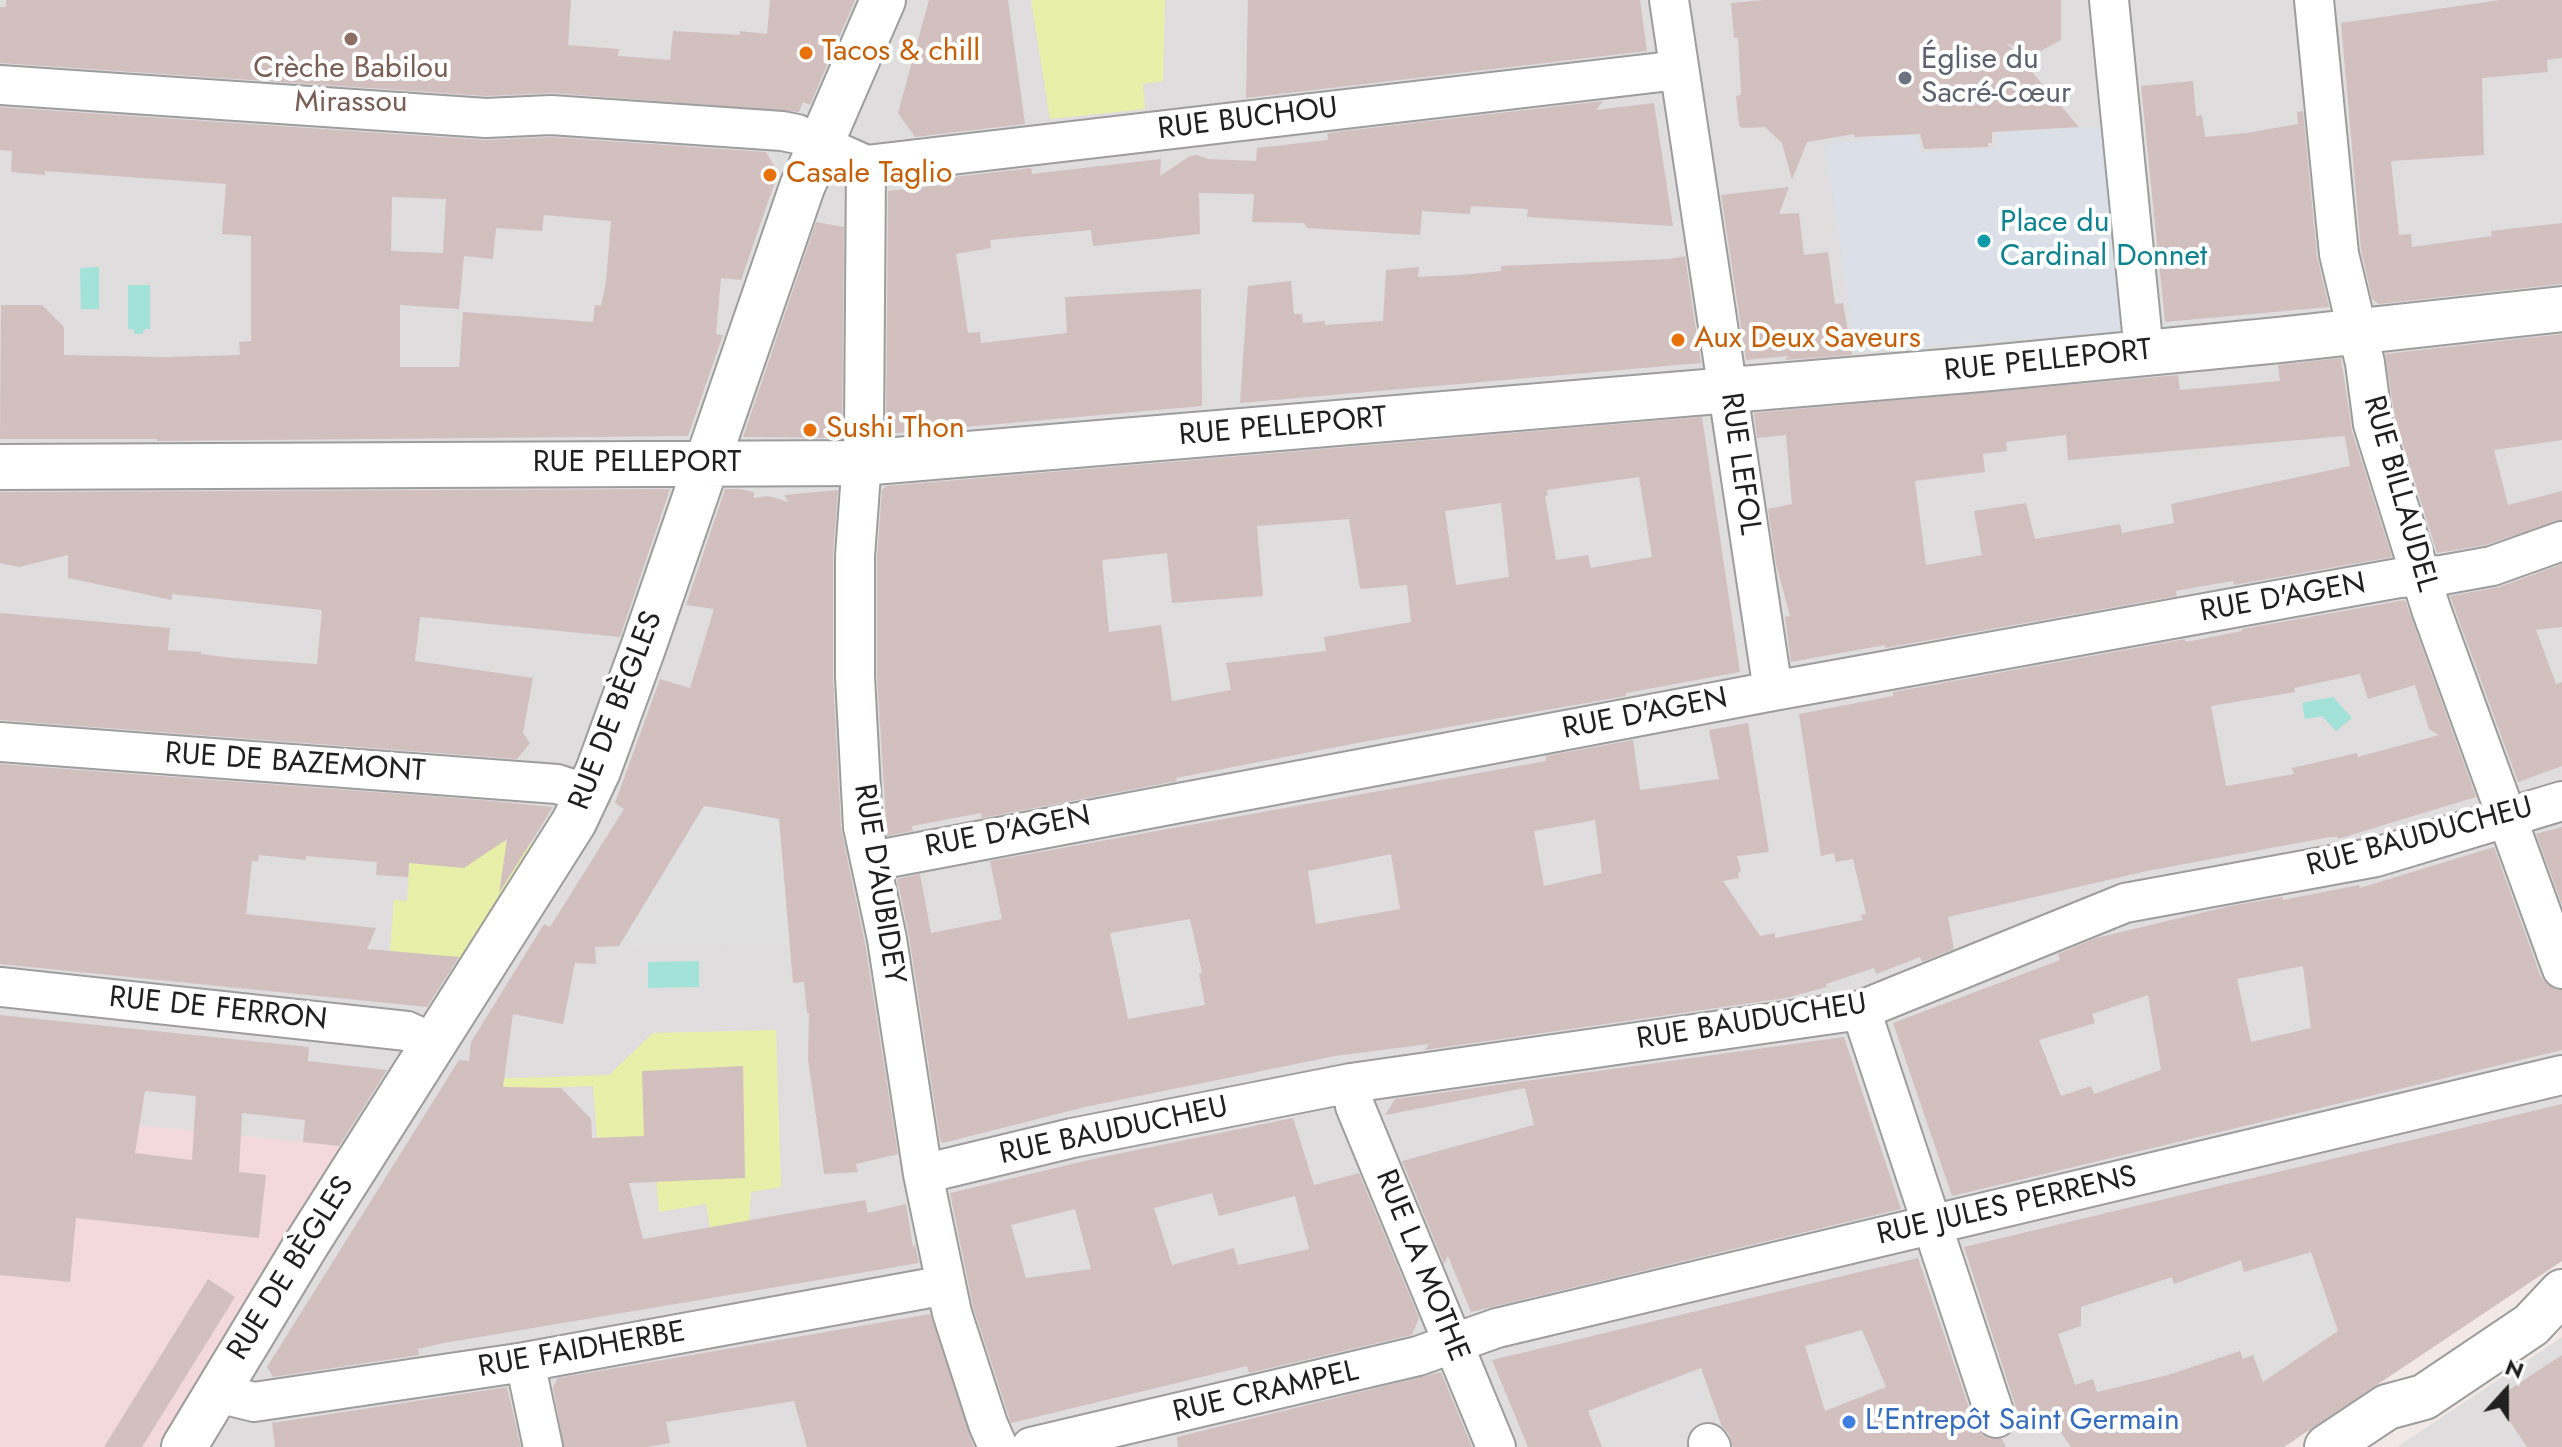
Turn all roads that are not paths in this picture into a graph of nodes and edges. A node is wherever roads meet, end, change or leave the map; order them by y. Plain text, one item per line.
1 (883, 0) edge
2 (1669, 0) edge
3 (2109, 0) edge
4 (2314, 0) edge
5 (1679, 70) junction
6 (0, 85) edge
7 (821, 145) junction
8 (866, 165) junction
9 (2562, 309) edge
10 (2357, 332) junction
11 (2144, 352) junction
12 (1728, 390) junction
13 (861, 463) junction
14 (706, 465) junction
15 (0, 467) edge
16 (2562, 541) edge
17 (2420, 576) junction
18 (1773, 691) junction
19 (0, 742) edge
20 (588, 794) junction
21 (2562, 801) edge
22 (2507, 817) junction
23 (872, 861) junction
24 (2562, 969) edge
25 (0, 987) edge
26 (1861, 1010) junction
27 (433, 1043) junction
28 (2562, 1075) edge
29 (1351, 1083) junction
30 (923, 1174) junction
31 (1931, 1225) junction
32 (946, 1285) junction
33 (2562, 1292) edge
34 (1453, 1345) junction
35 (525, 1362) junction
36 (219, 1388) junction
37 (1996, 1418) dead end
38 (184, 1447) edge
39 (543, 1447) edge
40 (998, 1447) edge
41 (1031, 1447) edge
42 (1496, 1447) edge
43 (2327, 1447) edge

1 - 7 street, RUE DE BÈGLES
2 - 5 street, RUE LEFOL
3 - 11 street
4 - 10 street, RUE BILLAUDEL
5 - 8 street, RUE BUCHOU
5 - 12 street, RUE LEFOL
6 - 7 street
7 - 8 street
7 - 14 street, RUE DE BÈGLES
8 - 13 street, RUE D'AUBIDEY
9 - 10 street, RUE PELLEPORT
10 - 11 street, RUE PELLEPORT
10 - 17 street, RUE BILLAUDEL
11 - 12 street, RUE PELLEPORT
12 - 13 street, RUE PELLEPORT
12 - 18 street, RUE LEFOL
13 - 14 street, RUE PELLEPORT
13 - 23 street, RUE D'AUBIDEY
14 - 15 street, RUE PELLEPORT
14 - 20 street, RUE DE BÈGLES
16 - 17 street, RUE D'AGEN
17 - 18 street, RUE D'AGEN
17 - 22 street, RUE BILLAUDEL
18 - 23 street, RUE D'AGEN
19 - 20 street, RUE DE BAZEMONT
20 - 27 street, RUE DE BÈGLES
21 - 22 street, RUE BAUDUCHEU
22 - 24 street, RUE BILLAUDEL
22 - 26 street, RUE BAUDUCHEU
23 - 30 street, RUE D'AUBIDEY
25 - 27 street, RUE DE FERRON
26 - 29 street, RUE BAUDUCHEU
26 - 31 street
27 - 36 street, RUE DE BÈGLES
28 - 31 street, RUE JULES PERRENS
29 - 30 street, RUE BAUDUCHEU
29 - 34 street, RUE LA MOTHE
30 - 32 street, RUE D'AUBIDEY
31 - 34 street, RUE JULES PERRENS
31 - 37 street
32 - 35 street, RUE FAIDHERBE
32 - 40 street, RUE D'AUBIDEY
33 - 43 street
34 - 41 street, RUE CRAMPEL
34 - 42 street, RUE LA MOTHE
35 - 36 street, RUE FAIDHERBE
35 - 39 street
36 - 38 street, RUE DE BÈGLES

